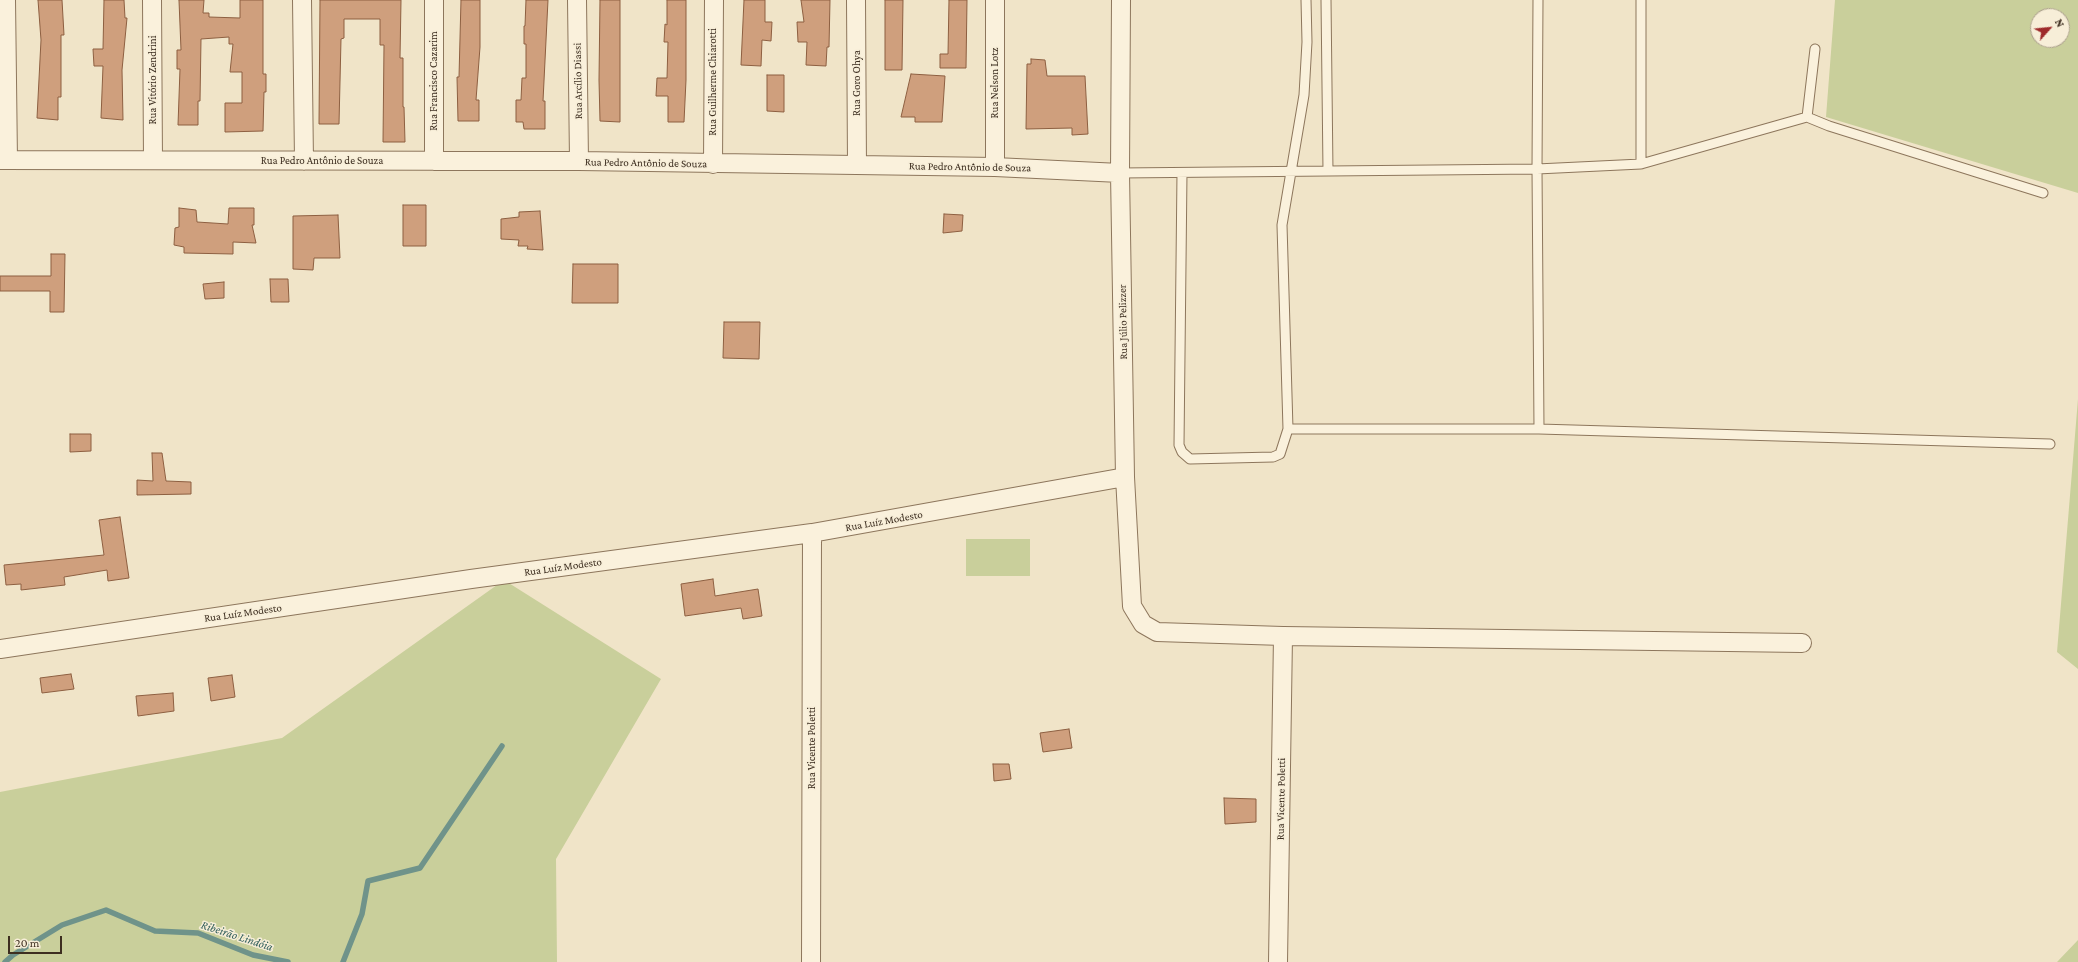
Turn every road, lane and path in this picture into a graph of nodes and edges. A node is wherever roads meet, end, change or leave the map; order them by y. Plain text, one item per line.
1 (6, 0) edge
2 (152, 0) edge
3 (302, 0) edge
4 (434, 0) edge
5 (577, 0) edge
6 (714, 0) edge
7 (856, 0) edge
8 (995, 0) edge
9 (1121, 0) edge
10 (1306, 0) edge
11 (1326, 0) edge
12 (1538, 0) edge
13 (1641, 0) edge
14 (1815, 49) dead end
15 (1807, 117) junction
16 (4, 160) edge
17 (153, 160) junction
18 (304, 161) junction
19 (434, 161) junction
20 (579, 161) junction
21 (713, 164) junction
22 (1641, 164) junction
23 (857, 165) junction
24 (995, 167) junction
25 (1537, 169) junction
26 (1328, 171) junction
27 (1292, 172) junction
28 (1120, 173) junction
29 (1182, 173) junction
30 (2043, 193) dead end
31 (1288, 429) junction
32 (1539, 429) junction
33 (2050, 444) dead end
34 (1125, 477) junction
35 (812, 533) junction
36 (1283, 636) junction
37 (1802, 643) dead end
38 (0, 649) edge
39 (811, 962) edge
40 (1278, 962) edge

1 - 16 street
2 - 17 street, Rua Vitório Zendrini
3 - 18 street
4 - 19 street, Rua Francisco Cazarim
5 - 20 street, Rua Arcílio Diassi
6 - 21 street, Rua Guilherme Chiarotti
7 - 23 street, Rua Goro Ohya
8 - 24 street, Rua Nelson Lotz
9 - 28 street, Rua Júlio Pelizzer
10 - 27 lane
11 - 26 lane
12 - 25 lane
13 - 22 lane
14 - 15 lane
15 - 22 lane, Rua Pedro Antônio de Souza
15 - 30 lane
16 - 17 street, Rua Pedro Antônio de Souza
17 - 18 street, Rua Pedro Antônio de Souza
18 - 19 street, Rua Pedro Antônio de Souza
19 - 20 street, Rua Pedro Antônio de Souza
20 - 21 street, Rua Pedro Antônio de Souza
21 - 23 street, Rua Pedro Antônio de Souza
22 - 25 lane, Rua Pedro Antônio de Souza
23 - 24 street, Rua Pedro Antônio de Souza
24 - 28 street, Rua Pedro Antônio de Souza
25 - 26 lane, Rua Pedro Antônio de Souza
25 - 32 lane
26 - 27 lane, Rua Pedro Antônio de Souza
27 - 29 lane, Rua Pedro Antônio de Souza
27 - 31 lane
28 - 29 lane, Rua Pedro Antônio de Souza
28 - 34 street, Rua Júlio Pelizzer
29 - 31 lane
31 - 32 lane
32 - 33 lane
34 - 35 street, Rua Luíz Modesto
34 - 36 street, Rua Júlio Pelizzer
35 - 38 street, Rua Luíz Modesto
35 - 39 street, Rua Vicente Poletti
36 - 37 street
36 - 40 street, Rua Vicente Poletti

